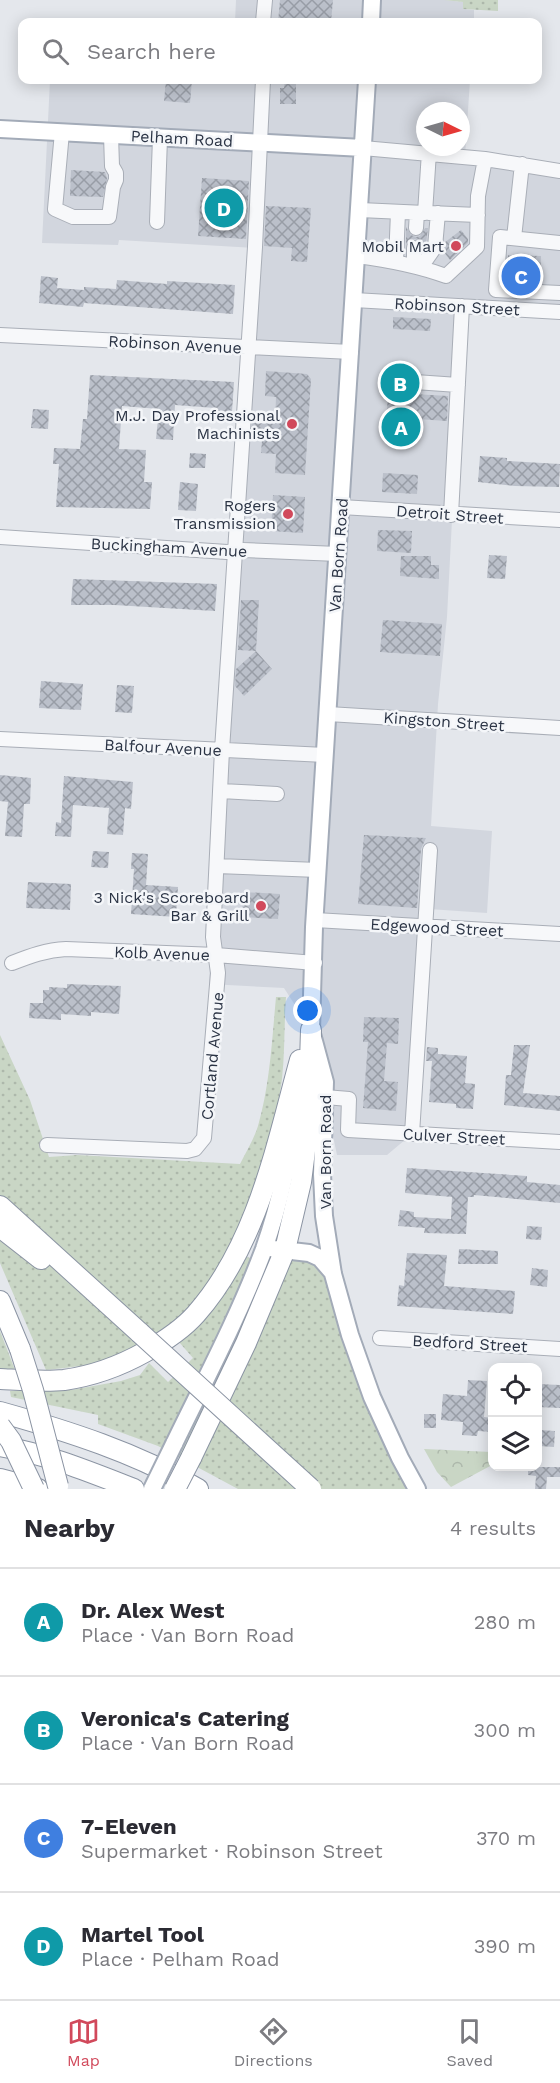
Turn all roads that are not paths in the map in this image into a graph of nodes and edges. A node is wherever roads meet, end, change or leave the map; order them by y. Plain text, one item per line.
1 (265, 0) edge
2 (372, 0) edge
3 (263, 18) edge
4 (371, 18) edge
5 (263, 84) edge
6 (367, 84) edge
7 (0, 129) edge
8 (62, 132) junction
9 (111, 135) junction
10 (160, 138) junction
11 (259, 141) junction
12 (363, 147) junction
13 (416, 151) edge
14 (429, 156) edge
15 (461, 156) edge
16 (485, 159) junction
17 (522, 164) junction
18 (560, 171) edge
19 (360, 210) junction
20 (398, 212) junction
21 (427, 213) junction
22 (478, 214) junction
23 (157, 222) dead end
24 (416, 228) dead end
25 (514, 238) junction
26 (560, 243) edge
27 (414, 248) dead end
28 (357, 256) junction
29 (396, 261) junction
30 (417, 266) junction
31 (560, 293) edge
32 (354, 300) junction
33 (462, 306) junction
34 (560, 312) edge
35 (0, 335) edge
36 (248, 348) junction
37 (351, 352) junction
38 (415, 382) dead end
39 (458, 385) junction
40 (341, 507) junction
41 (451, 515) junction
42 (560, 520) edge
43 (0, 537) edge
44 (235, 551) junction
45 (338, 554) junction
46 (328, 714) junction
47 (560, 728) edge
48 (0, 739) edge
49 (222, 750) junction
50 (325, 755) junction
51 (221, 791) junction
52 (277, 794) dead end
53 (430, 850) dead end
54 (217, 866) junction
55 (318, 870) junction
56 (315, 920) junction
57 (425, 926) junction
58 (560, 934) edge
59 (216, 955) junction
60 (12, 963) dead end
61 (315, 963) junction
62 (311, 1030) junction
63 (300, 1060) junction
64 (325, 1097) junction
65 (412, 1134) junction
66 (560, 1142) edge
67 (47, 1145) dead end
68 (0, 1206) edge
69 (0, 1227) edge
70 (264, 1248) junction
71 (285, 1250) junction
72 (333, 1274) junction
73 (0, 1300) edge
74 (112, 1309) junction
75 (380, 1338) dead end
76 (560, 1348) edge
77 (0, 1379) edge
78 (0, 1412) edge
79 (0, 1426) edge
80 (0, 1446) edge
81 (0, 1479) edge
82 (36, 1489) edge
83 (59, 1489) edge
84 (134, 1489) edge
85 (152, 1489) edge
86 (175, 1489) edge
87 (198, 1489) edge
88 (311, 1489) edge
89 (417, 1489) edge

1 - 3 street
2 - 4 main road
5 - 11 street
6 - 12 main road, Van Born Road
7 - 8 main road, Pelham Road
8 - 9 main road, Pelham Road
8 - 9 street
9 - 10 main road, Pelham Road
10 - 11 main road, Pelham Road
10 - 23 street
11 - 12 main road, Pelham Road
11 - 36 street
12 - 13 street
12 - 19 main road, Van Born Road
14 - 21 street
15 - 16 street
16 - 17 street
16 - 22 street
17 - 18 street
17 - 25 street
19 - 20 street
19 - 28 main road, Van Born Road
20 - 21 street
20 - 29 street
21 - 22 street
21 - 24 street
21 - 30 street
22 - 30 street
25 - 26 street
25 - 31 street
27 - 30 street
28 - 29 street
28 - 32 main road, Van Born Road
29 - 30 street
32 - 33 street, Robinson Street
32 - 37 main road, Van Born Road
33 - 34 street, Robinson Street
33 - 39 street
35 - 36 street, Robinson Avenue
36 - 37 street, Robinson Avenue
36 - 44 street
37 - 40 main road, Van Born Road
38 - 39 street
39 - 41 street
40 - 41 street, Detroit Street
40 - 45 main road, Van Born Road
41 - 42 street, Detroit Street
43 - 44 street, Buckingham Avenue
44 - 45 street, Buckingham Avenue
44 - 49 street
45 - 46 main road, Van Born Road
46 - 47 street, Kingston Street
46 - 50 main road, Van Born Road
48 - 49 street, Balfour Avenue
49 - 50 street, Balfour Avenue
49 - 51 street
50 - 55 main road, Van Born Road
51 - 52 street
51 - 54 street
53 - 57 street
54 - 55 street
54 - 59 street
55 - 56 main road, Van Born Road
56 - 57 street, Edgewood Street
56 - 61 main road, Van Born Road
57 - 58 street, Edgewood Street
57 - 65 street
59 - 60 street, Kolb Avenue
59 - 61 street, Kolb Avenue
59 - 67 street, Cortland Avenue
61 - 62 main road, Van Born Road
62 - 63 main road, Van Born Road
62 - 64 main road, Van Born Road
62 - 71 highway
63 - 70 main road, Van Born Road
63 - 77 highway
64 - 65 street, Culver Street
64 - 72 main road, Van Born Road
65 - 66 street, Culver Street
68 - 74 highway
69 - 74 highway
70 - 71 main road
70 - 85 main road, Van Born Road, bridge
71 - 72 main road
71 - 86 highway, bridge
72 - 89 main road, Van Born Road
73 - 83 highway, bridge
74 - 88 highway, bridge
75 - 76 street, Bedford Street
78 - 87 highway
79 - 82 highway, bridge
80 - 84 highway
81 - 82 highway

